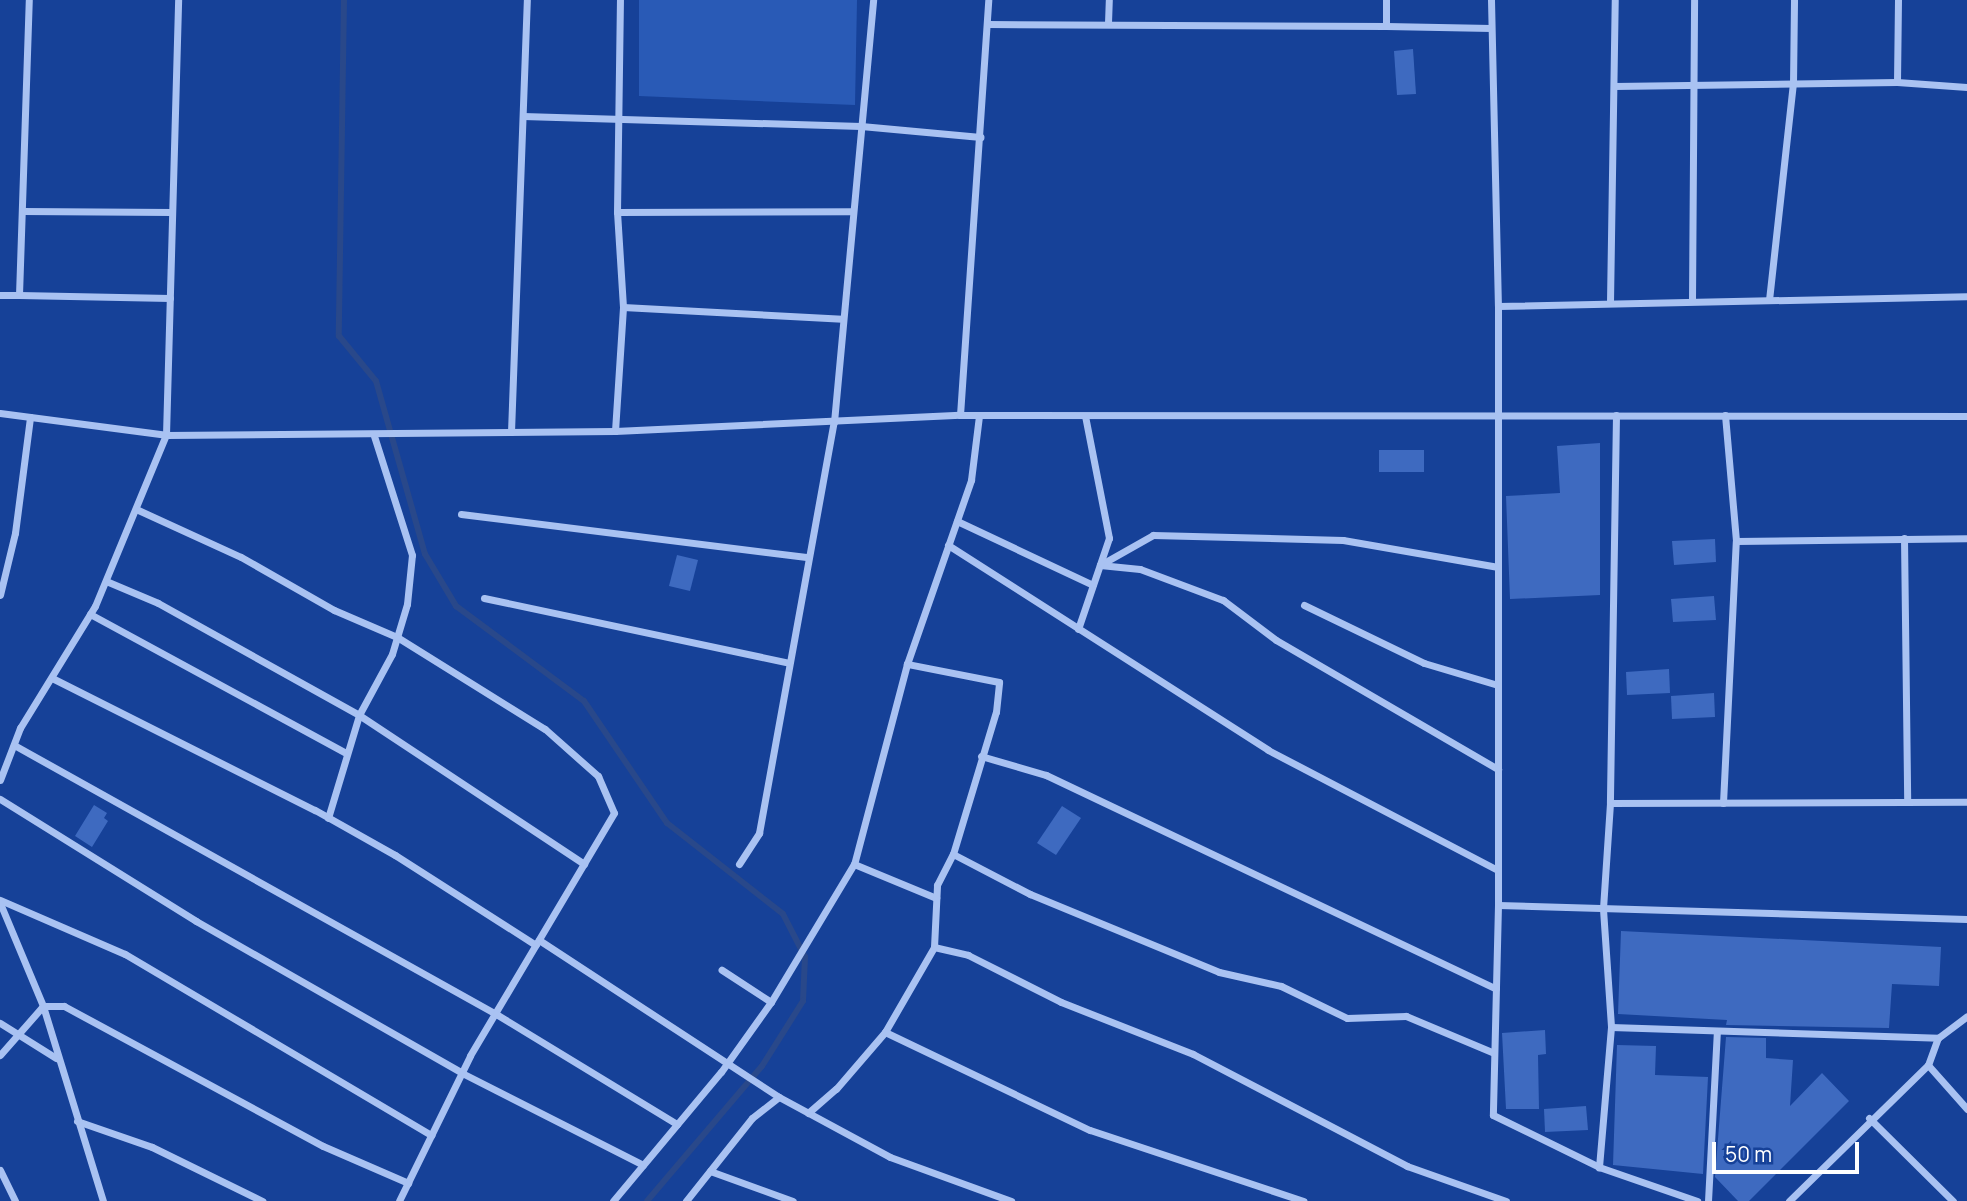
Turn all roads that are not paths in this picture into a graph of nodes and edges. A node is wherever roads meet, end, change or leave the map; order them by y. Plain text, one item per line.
1 (29, 0) edge
2 (178, 0) edge
3 (527, 0) edge
4 (620, 0) edge
5 (873, 0) edge
6 (988, 0) edge
7 (1109, 0) edge
8 (1386, 0) edge
9 (1491, 0) edge
10 (1615, 0) edge
11 (1694, 0) edge
12 (1794, 0) edge
13 (1898, 0) edge
14 (1108, 23) junction
15 (987, 24) junction
16 (1386, 26) junction
17 (1491, 27) junction
18 (1897, 82) junction
19 (1793, 84) junction
20 (1694, 85) junction
21 (1614, 86) junction
22 (1967, 87) edge
23 (523, 116) junction
24 (618, 118) junction
25 (861, 126) junction
26 (980, 137) junction
27 (22, 211) junction
28 (853, 211) junction
29 (172, 212) junction
30 (617, 212) junction
31 (0, 295) edge
32 (19, 295) junction
33 (1967, 296) edge
34 (170, 298) junction
35 (1692, 300) junction
36 (1769, 300) junction
37 (1610, 302) junction
38 (1498, 306) junction
39 (623, 307) junction
40 (842, 319) junction
41 (0, 414) edge
42 (960, 415) junction
43 (1616, 415) junction
44 (1725, 415) junction
45 (979, 416) junction
46 (1086, 416) junction
47 (1497, 416) junction
48 (1967, 416) edge
49 (30, 417) junction
50 (834, 422) junction
51 (615, 431) junction
52 (511, 432) junction
53 (166, 435) junction
54 (374, 436) junction
55 (136, 509) junction
56 (461, 514) dead end
57 (957, 521) junction
58 (1904, 538) junction
59 (1967, 538) edge
60 (1736, 541) junction
61 (948, 545) junction
62 (808, 557) junction
63 (1100, 565) junction
64 (1497, 567) junction
65 (106, 581) junction
66 (1093, 585) junction
67 (0, 595) edge
68 (484, 598) dead end
69 (1304, 605) dead end
70 (90, 614) junction
71 (1078, 628) junction
72 (397, 637) junction
73 (789, 663) junction
74 (907, 664) junction
75 (52, 678) junction
76 (1497, 685) junction
77 (359, 715) junction
78 (14, 745) junction
79 (346, 753) junction
80 (981, 756) junction
81 (1498, 768) junction
82 (0, 780) edge
83 (0, 799) edge
84 (1907, 802) junction
85 (1967, 802) edge
86 (1610, 803) junction
87 (1723, 803) junction
88 (328, 818) junction
89 (953, 854) junction
90 (584, 864) junction
91 (739, 864) dead end
92 (854, 864) junction
93 (1498, 870) junction
94 (936, 898) junction
95 (0, 901) edge
96 (1498, 905) junction
97 (1603, 909) junction
98 (1967, 919) edge
99 (537, 942) junction
100 (934, 947) junction
101 (722, 970) dead end
102 (1496, 989) junction
103 (771, 1002) junction
104 (43, 1006) junction
105 (496, 1014) junction
106 (1967, 1016) edge
107 (0, 1023) edge
108 (1611, 1027) junction
109 (884, 1032) junction
110 (1717, 1032) junction
111 (14, 1034) junction
112 (1938, 1038) junction
113 (1494, 1053) junction
114 (0, 1055) edge
115 (55, 1058) junction
116 (728, 1062) junction
117 (1928, 1065) junction
118 (462, 1073) junction
119 (779, 1097) junction
120 (1967, 1109) edge
121 (808, 1113) junction
122 (1870, 1118) junction
123 (77, 1121) junction
124 (677, 1124) junction
125 (431, 1135) junction
126 (643, 1166) junction
127 (1600, 1167) junction
128 (0, 1170) edge
129 (710, 1171) junction
130 (408, 1183) junction
131 (1794, 1194) junction
132 (15, 1201) edge
133 (103, 1201) edge
134 (262, 1201) edge
135 (399, 1201) edge
136 (613, 1201) edge
137 (686, 1201) edge
138 (793, 1201) edge
139 (1011, 1201) edge
140 (1303, 1201) edge
141 (1506, 1201) edge
142 (1697, 1201) edge
143 (1708, 1201) edge
144 (1789, 1201) edge
145 (1801, 1201) edge
146 (1953, 1201) edge

1 - 27 street
2 - 29 street
3 - 23 street
4 - 24 street
5 - 25 street
6 - 15 street
7 - 14 street
8 - 16 street
9 - 17 street
10 - 21 street
11 - 20 street
12 - 19 street
13 - 18 street
14 - 15 street
14 - 16 street
15 - 26 street
16 - 17 street
17 - 38 street
18 - 19 street
18 - 22 street
19 - 20 street
19 - 36 street
20 - 21 street
20 - 35 street
21 - 37 street
23 - 24 street
23 - 52 street
24 - 25 street
24 - 30 street
25 - 26 street
25 - 28 street
26 - 42 street
27 - 29 street
27 - 32 street
28 - 30 street
28 - 40 street
29 - 34 street
30 - 39 street
31 - 32 street
32 - 34 street
33 - 36 street
34 - 53 street
35 - 36 street
35 - 37 street
37 - 38 street
38 - 47 street
39 - 40 street
39 - 51 street
40 - 50 street
41 - 49 street
42 - 45 street
42 - 50 street
43 - 44 street
43 - 47 street
43 - 86 street
44 - 48 street
44 - 60 street
45 - 46 street
45 - 57 street
46 - 47 street
46 - 63 street
47 - 64 street
49 - 53 street
49 - 67 street
50 - 51 street
50 - 62 street
51 - 52 street
52 - 54 street
53 - 54 street
53 - 55 street
54 - 72 street
55 - 65 street
55 - 72 street
56 - 62 street
57 - 61 street
57 - 66 street
58 - 59 street
58 - 60 street
58 - 84 street
60 - 87 street
61 - 71 street
61 - 74 street
62 - 73 street
63 - 64 street
63 - 66 street
63 - 81 street
64 - 76 street
65 - 70 street
65 - 77 street
66 - 71 street
68 - 73 street
69 - 76 street
70 - 75 street
70 - 79 street
71 - 93 street
72 - 77 street
72 - 90 street
73 - 91 street
74 - 80 street
74 - 92 street
75 - 78 street
75 - 88 street
76 - 81 street
77 - 79 street
77 - 90 street
78 - 82 street
78 - 105 street
79 - 88 street
80 - 89 street
80 - 102 street
81 - 93 street
83 - 118 street
84 - 85 street
84 - 87 street
86 - 87 street
86 - 97 street
88 - 99 street
89 - 94 street
89 - 113 street
90 - 99 street
92 - 94 street
92 - 103 street
93 - 96 street
94 - 100 street
95 - 104 street
95 - 125 street
96 - 97 street
96 - 102 street
97 - 98 street
97 - 108 street
99 - 105 street
99 - 116 street
100 - 109 street
100 - 141 street
101 - 103 street
102 - 113 street
103 - 116 street
104 - 111 street
104 - 115 street
104 - 130 street
105 - 118 street
105 - 124 street
106 - 112 street
107 - 111 street
108 - 110 street
108 - 127 street
109 - 121 street
109 - 140 street
110 - 112 street
110 - 143 street
111 - 114 street
111 - 115 street
112 - 117 street
113 - 127 street
115 - 123 street
116 - 119 street
116 - 124 street
117 - 120 street
117 - 122 street
118 - 125 street
118 - 126 street
119 - 121 street
119 - 129 street
121 - 139 street
122 - 131 street
122 - 146 street
123 - 133 street
123 - 134 street
124 - 126 street
125 - 130 street
126 - 136 street
127 - 142 street
128 - 132 street
129 - 137 street
129 - 138 street
130 - 135 street
131 - 144 street
131 - 145 street

